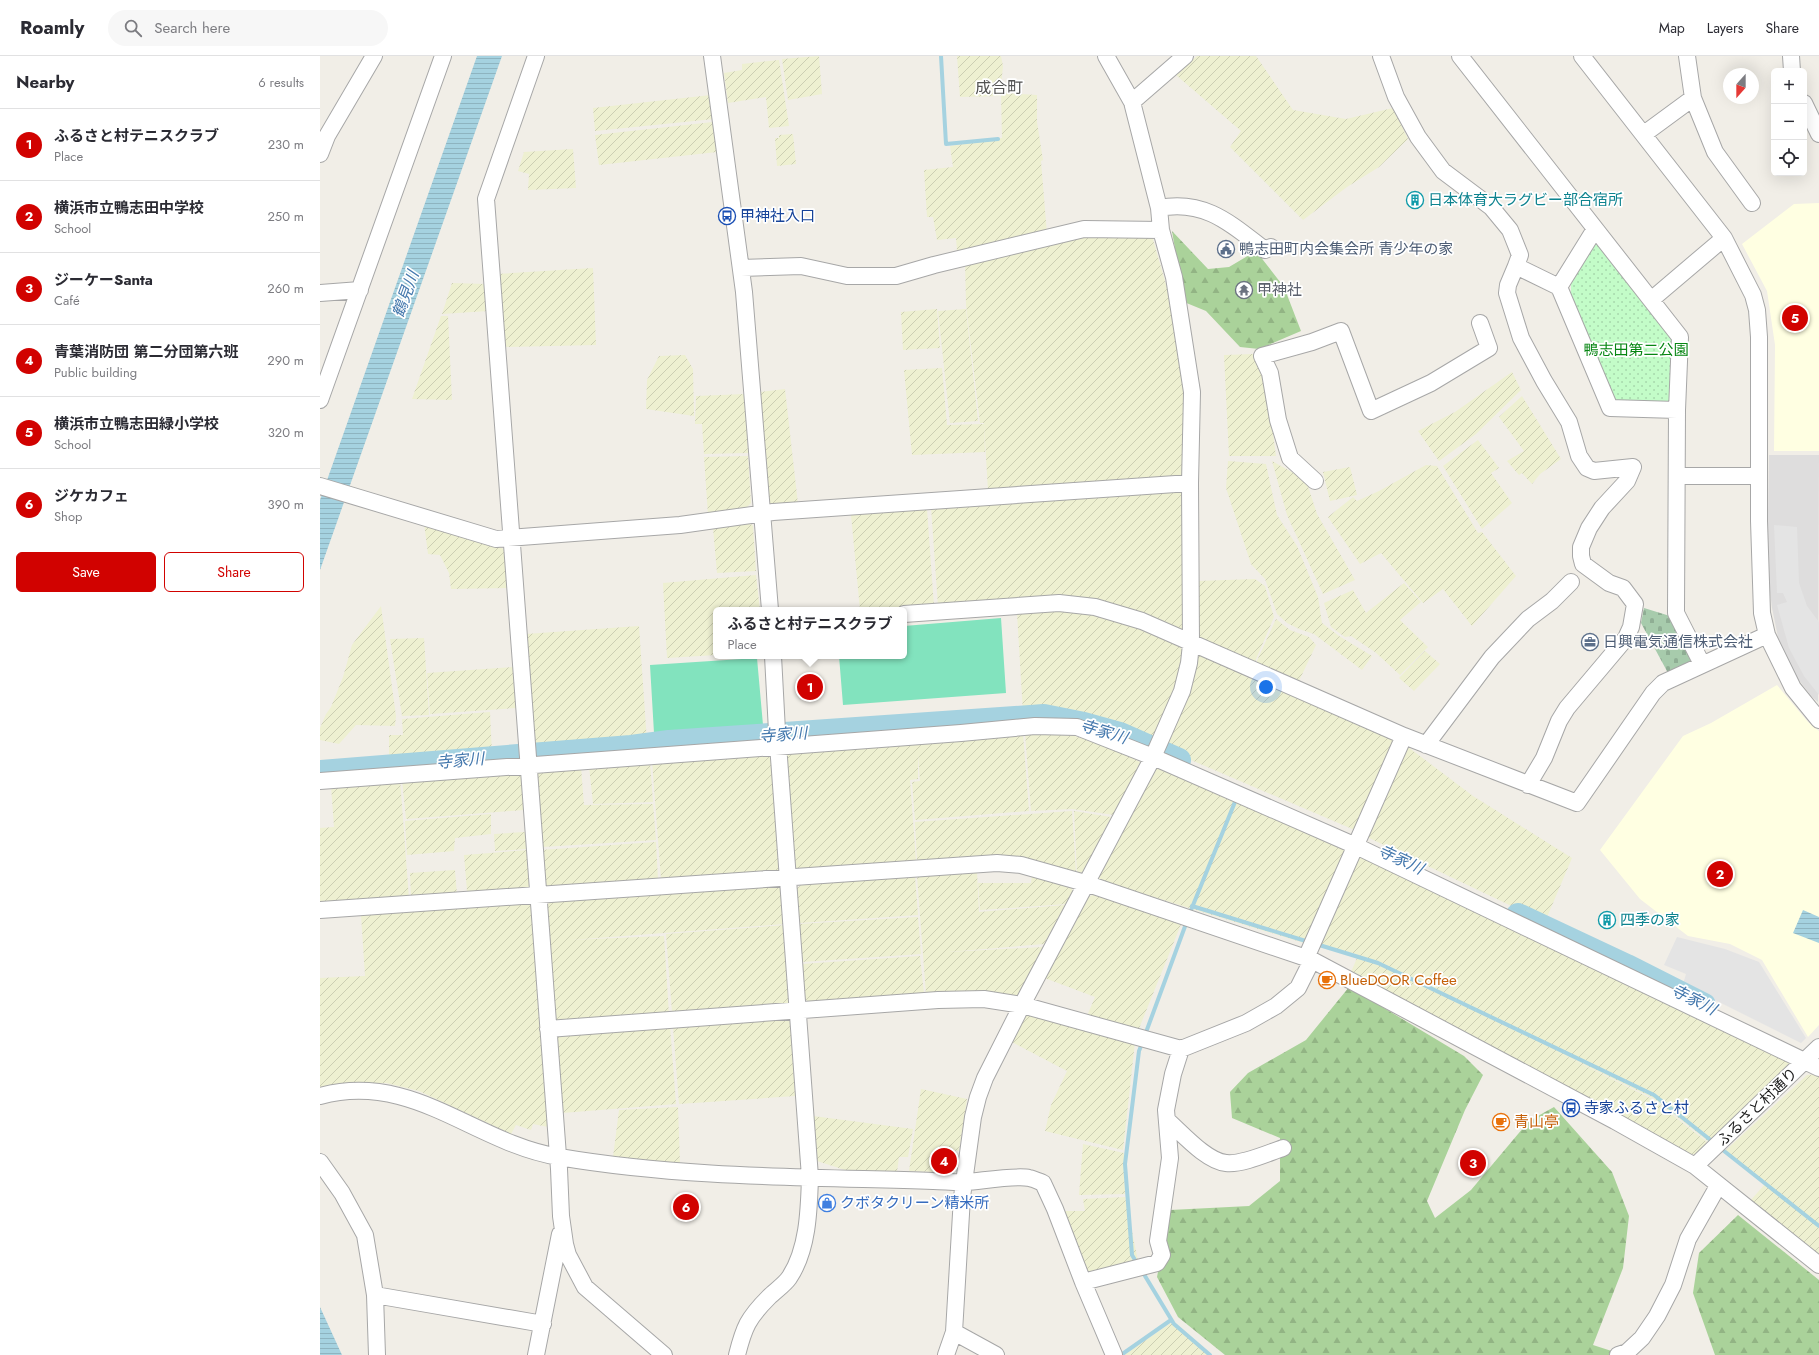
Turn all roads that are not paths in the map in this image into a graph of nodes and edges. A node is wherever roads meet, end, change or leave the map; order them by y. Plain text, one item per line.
1 (374, 56) edge
2 (443, 56) edge
3 (536, 56) edge
4 (712, 56) edge
5 (1106, 56) edge
6 (1185, 56) edge
7 (1381, 56) edge
8 (1460, 56) edge
9 (1582, 56) edge
10 (1687, 56) edge
11 (1791, 56) edge
12 (1792, 68) edge
13 (1693, 98) junction
14 (1132, 102) junction
15 (1804, 104) edge
16 (1644, 134) junction
17 (1819, 134) edge
18 (320, 154) edge
19 (1752, 203) dead end
20 (1159, 208) junction
21 (1595, 229) junction
22 (1161, 230) junction
23 (1724, 238) junction
24 (1271, 247) dead end
25 (1516, 266) junction
26 (741, 268) junction
27 (1559, 287) junction
28 (360, 290) junction
29 (320, 293) edge
30 (1651, 300) junction
31 (1480, 323) dead end
32 (320, 400) edge
33 (1677, 410) junction
34 (1678, 476) junction
35 (1759, 476) junction
36 (1315, 481) dead end
37 (1190, 483) junction
38 (320, 486) edge
39 (762, 513) junction
40 (511, 539) junction
41 (1571, 582) dead end
42 (770, 607) edge
43 (907, 614) edge
44 (1767, 635) junction
45 (1191, 644) junction
46 (773, 659) edge
47 (1702, 664) junction
48 (1819, 720) edge
49 (1404, 736) junction
50 (778, 739) junction
51 (1426, 745) junction
52 (1153, 757) junction
53 (528, 759) junction
54 (320, 781) edge
55 (1528, 785) junction
56 (1356, 846) junction
57 (789, 878) junction
58 (1085, 883) junction
59 (538, 896) junction
60 (320, 910) edge
61 (1309, 959) junction
62 (1022, 1005) junction
63 (798, 1010) junction
64 (548, 1029) junction
65 (1819, 1047) edge
66 (1181, 1049) junction
67 (1815, 1062) edge
68 (320, 1096) edge
69 (1167, 1120) junction
70 (1283, 1148) dead end
71 (558, 1157) junction
72 (320, 1162) edge
73 (1695, 1166) junction
74 (810, 1177) junction
75 (964, 1182) junction
76 (1718, 1186) junction
77 (562, 1224) junction
78 (1819, 1265) edge
79 (1083, 1282) junction
80 (375, 1295) junction
81 (542, 1324) junction
82 (954, 1332) junction
83 (377, 1355) edge
84 (536, 1355) edge
85 (664, 1355) edge
86 (737, 1355) edge
87 (946, 1355) edge
88 (996, 1355) edge
89 (1114, 1355) edge
90 (1618, 1355) edge

1 - 18 street
2 - 28 street
3 - 40 street
4 - 26 street
5 - 14 street
6 - 14 street
7 - 25 street
8 - 21 street
9 - 16 street
10 - 13 street
11 - 12 street
13 - 16 street
13 - 19 street
14 - 20 street
15 - 17 street
16 - 23 street
20 - 22 street
20 - 24 street
21 - 27 street
21 - 30 street
22 - 26 street
22 - 37 street
23 - 30 street
23 - 35 street
25 - 27 street
25 - 55 street
26 - 39 street
27 - 33 street
28 - 29 street
28 - 32 street
30 - 33 street
31 - 36 street
33 - 34 street
34 - 35 street
34 - 47 street
35 - 44 street
37 - 39 street
37 - 45 street
38 - 40 street
39 - 40 street
39 - 42 street
40 - 53 street
41 - 51 street
43 - 45 street
44 - 47 street
44 - 48 street
45 - 49 street
45 - 52 street
46 - 50 street
47 - 55 street
49 - 51 street
49 - 56 street
50 - 52 street
50 - 53 street
50 - 57 street
51 - 55 street
52 - 56 street
52 - 58 street
53 - 54 street
53 - 59 street
56 - 61 street
56 - 67 street
57 - 58 street
57 - 59 street
57 - 63 street
58 - 61 street
58 - 62 street
59 - 60 street
59 - 64 street
61 - 66 street
61 - 73 street
62 - 63 street
62 - 66 street
62 - 75 street
63 - 64 street
63 - 74 street
64 - 71 street
65 - 67 street, ふるさと村通り
66 - 69 street
67 - 73 street, ふるさと村通り
68 - 71 street
69 - 70 street
69 - 79 street
71 - 74 street
71 - 77 street
72 - 80 street
73 - 76 street
74 - 75 street
74 - 86 street
75 - 79 street
75 - 82 street
76 - 78 street
76 - 90 street
77 - 81 street
77 - 85 street
79 - 89 street
80 - 81 street
80 - 83 street
81 - 84 street
82 - 87 street
82 - 88 street

